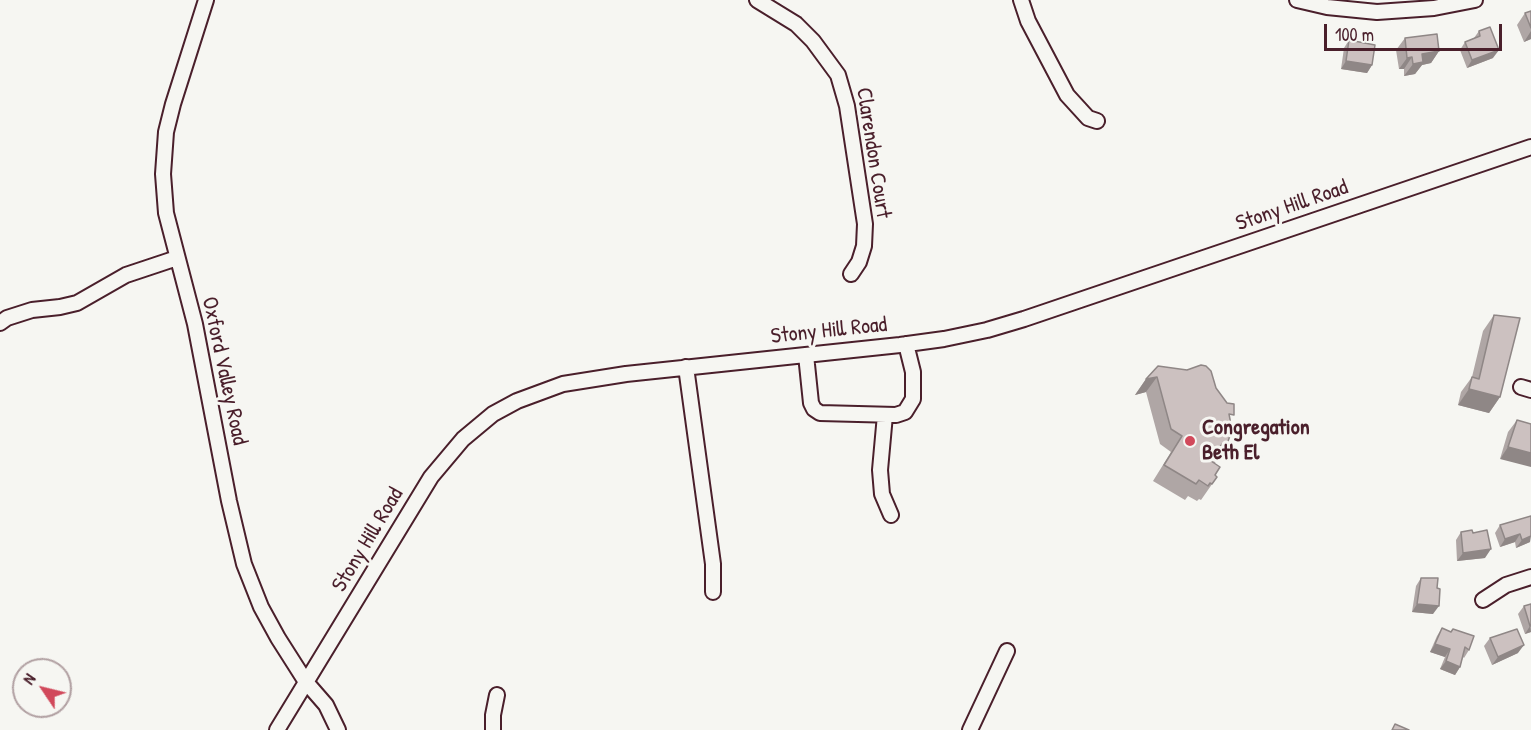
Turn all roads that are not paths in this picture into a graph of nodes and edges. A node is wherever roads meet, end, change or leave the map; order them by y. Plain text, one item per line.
1 (206, 0) edge
2 (757, 0) edge
3 (1021, 0) edge
4 (1297, 0) edge
5 (1475, 0) edge
6 (1097, 122) dead end
7 (1531, 147) edge
8 (177, 258) junction
9 (850, 274) dead end
10 (0, 323) edge
11 (906, 344) junction
12 (806, 355) junction
13 (686, 367) junction
14 (885, 415) junction
15 (891, 515) dead end
16 (1531, 577) edge
17 (713, 592) dead end
18 (1483, 600) dead end
19 (1008, 651) dead end
20 (306, 682) junction
21 (497, 695) dead end
22 (277, 730) edge
23 (338, 730) edge
24 (493, 730) edge
25 (970, 730) edge

1 - 8 street, Oxford Valley Road
2 - 9 street, Clarendon Court
3 - 6 street
4 - 5 street
7 - 11 street, Stony Hill Road
8 - 10 street
8 - 20 street, Oxford Valley Road
11 - 12 street, Stony Hill Road
11 - 14 street
12 - 13 street, Stony Hill Road
12 - 14 street
13 - 17 street
13 - 20 street, Stony Hill Road
14 - 15 street
16 - 18 street
19 - 25 street
20 - 22 street, Stony Hill Road
20 - 23 street, Oxford Valley Road
21 - 24 street

